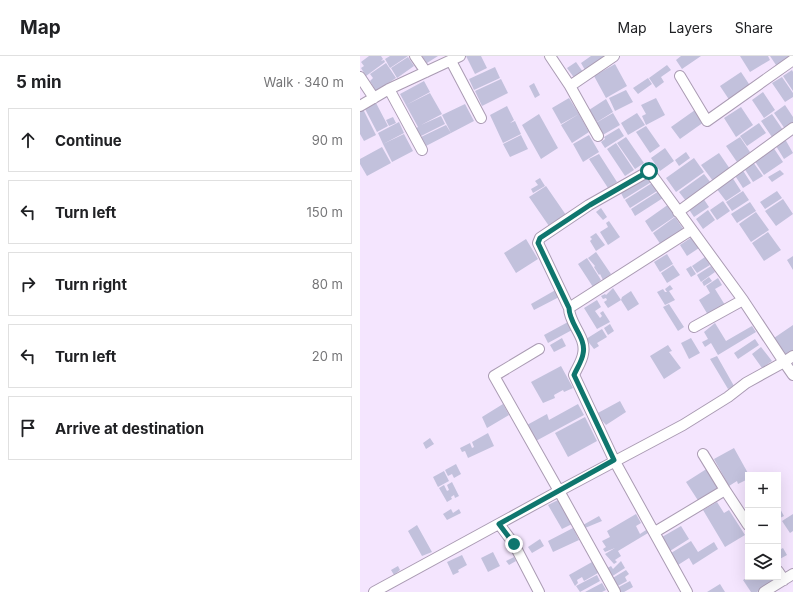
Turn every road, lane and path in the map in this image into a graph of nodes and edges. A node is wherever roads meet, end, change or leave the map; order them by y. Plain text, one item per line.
1 (414, 56) edge
2 (550, 56) edge
3 (613, 56) edge
4 (455, 58) edge
5 (793, 60) edge
6 (426, 72) junction
7 (680, 76) dead end
8 (360, 77) edge
9 (570, 86) junction
10 (389, 89) junction
11 (374, 98) junction
12 (360, 106) edge
13 (481, 118) dead end
14 (793, 128) edge
15 (598, 136) dead end
16 (422, 150) dead end
17 (678, 212) junction
18 (691, 230) junction
19 (743, 300) junction
20 (569, 308) junction
21 (694, 327) dead end
22 (539, 349) dead end
23 (793, 356) edge
24 (784, 362) junction
25 (793, 375) edge
26 (703, 454) dead end
27 (614, 460) junction
28 (725, 490) junction
29 (559, 491) junction
30 (745, 520) edge
31 (499, 524) junction
32 (655, 532) junction
33 (793, 574) edge
34 (781, 576) edge
35 (784, 580) junction
36 (374, 592) edge
37 (539, 592) edge
38 (615, 592) edge
39 (687, 592) edge
40 (764, 592) edge

1 - 6 street
2 - 9 street
3 - 9 street
4 - 6 street
4 - 13 street
5 - 7 street
6 - 10 street
8 - 11 street
9 - 15 street
10 - 11 street
10 - 16 street
11 - 12 street
14 - 17 street
17 - 18 street
17 - 20 street
18 - 19 street
18 - 20 street
19 - 21 street
19 - 24 street
20 - 27 street
22 - 29 street
23 - 24 street
24 - 25 street
24 - 27 street
26 - 28 street
27 - 29 street
27 - 32 street
28 - 30 street
28 - 32 street
29 - 31 street
29 - 38 street
31 - 36 street
31 - 37 street
32 - 39 street
33 - 35 street
34 - 35 street
35 - 40 street

